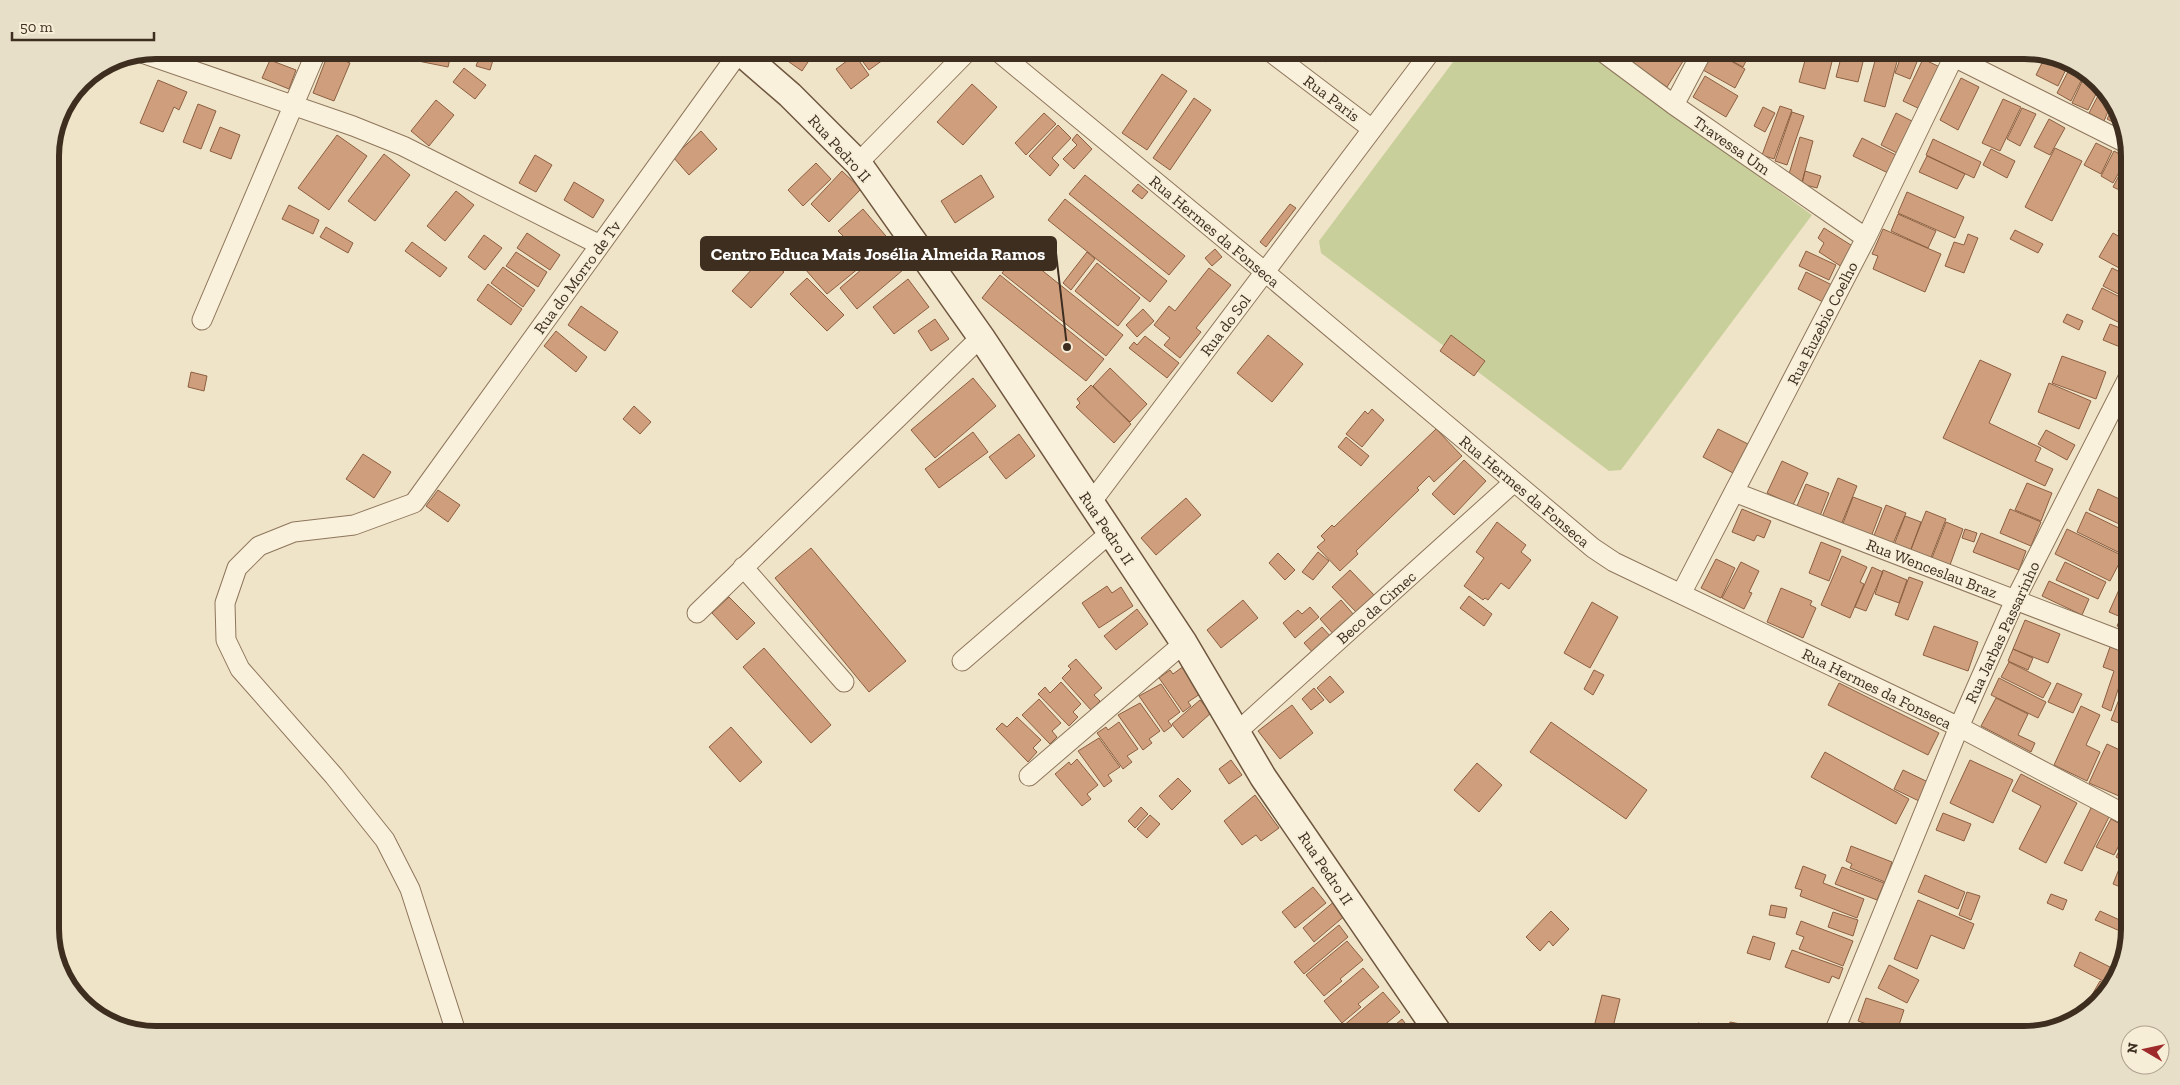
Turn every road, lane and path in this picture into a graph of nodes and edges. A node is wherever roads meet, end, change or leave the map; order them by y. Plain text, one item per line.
1 (159, 59) edge
2 (313, 59) edge
3 (733, 59) edge
4 (749, 59) edge
5 (960, 59) edge
6 (1007, 59) edge
7 (1280, 59) edge
8 (1425, 59) edge
9 (1612, 59) edge
10 (1698, 59) edge
11 (1947, 59) edge
12 (1964, 59) edge
13 (292, 105) junction
14 (1674, 105) junction
15 (1372, 129) junction
16 (2119, 140) edge
17 (858, 163) junction
18 (1866, 238) junction
19 (600, 245) junction
20 (1265, 272) junction
21 (202, 320) dead end
22 (981, 337) junction
23 (2121, 395) edge
24 (1514, 482) junction
25 (1734, 492) junction
26 (1090, 504) junction
27 (1110, 533) junction
28 (743, 567) junction
29 (1682, 594) junction
30 (2015, 600) junction
31 (697, 613) dead end
32 (2121, 641) edge
33 (1184, 642) junction
34 (962, 661) dead end
35 (844, 682) dead end
36 (1959, 727) junction
37 (1237, 732) junction
38 (1029, 776) dead end
39 (2121, 811) edge
40 (454, 1026) edge
41 (1434, 1026) edge
42 (1837, 1026) edge

1 - 13 street
2 - 13 street
3 - 19 street, Rua do Morro de Tv
4 - 17 street, Rua Pedro II
5 - 17 street
6 - 20 street, Rua Hermes da Fonseca
7 - 15 street, Rua Paris
8 - 15 street, Rua do Sol
9 - 14 street, Travessa Um
10 - 14 street
11 - 18 street, Rua Euzebio Coelho
12 - 16 street
13 - 19 street
13 - 21 street
14 - 18 street, Travessa Um
15 - 20 street, Rua do Sol
17 - 22 street, Rua Pedro II
18 - 25 street, Rua Euzebio Coelho
19 - 40 street, Rua do Morro de Tv
20 - 24 street, Rua Hermes da Fonseca
20 - 26 street, Rua do Sol
22 - 26 street, Rua Pedro II
22 - 28 street
23 - 30 street, Rua Jarbas Passarinho
24 - 29 street, Rua Hermes da Fonseca
24 - 37 street, Beco da Cimec
25 - 29 street, Rua Euzebio Coelho
25 - 30 street, Rua Wenceslau Braz
26 - 27 street, Rua Pedro II
27 - 33 street, Rua Pedro II
27 - 34 street
28 - 31 street
28 - 35 street
29 - 36 street, Rua Hermes da Fonseca
30 - 32 street, Rua Wenceslau Braz
30 - 36 street, Rua Jarbas Passarinho
33 - 37 street, Rua Pedro II
33 - 38 street
36 - 39 street, Rua Hermes da Fonseca
36 - 42 street, Rua Jarbas Passarinho
37 - 41 street, Rua Pedro II

